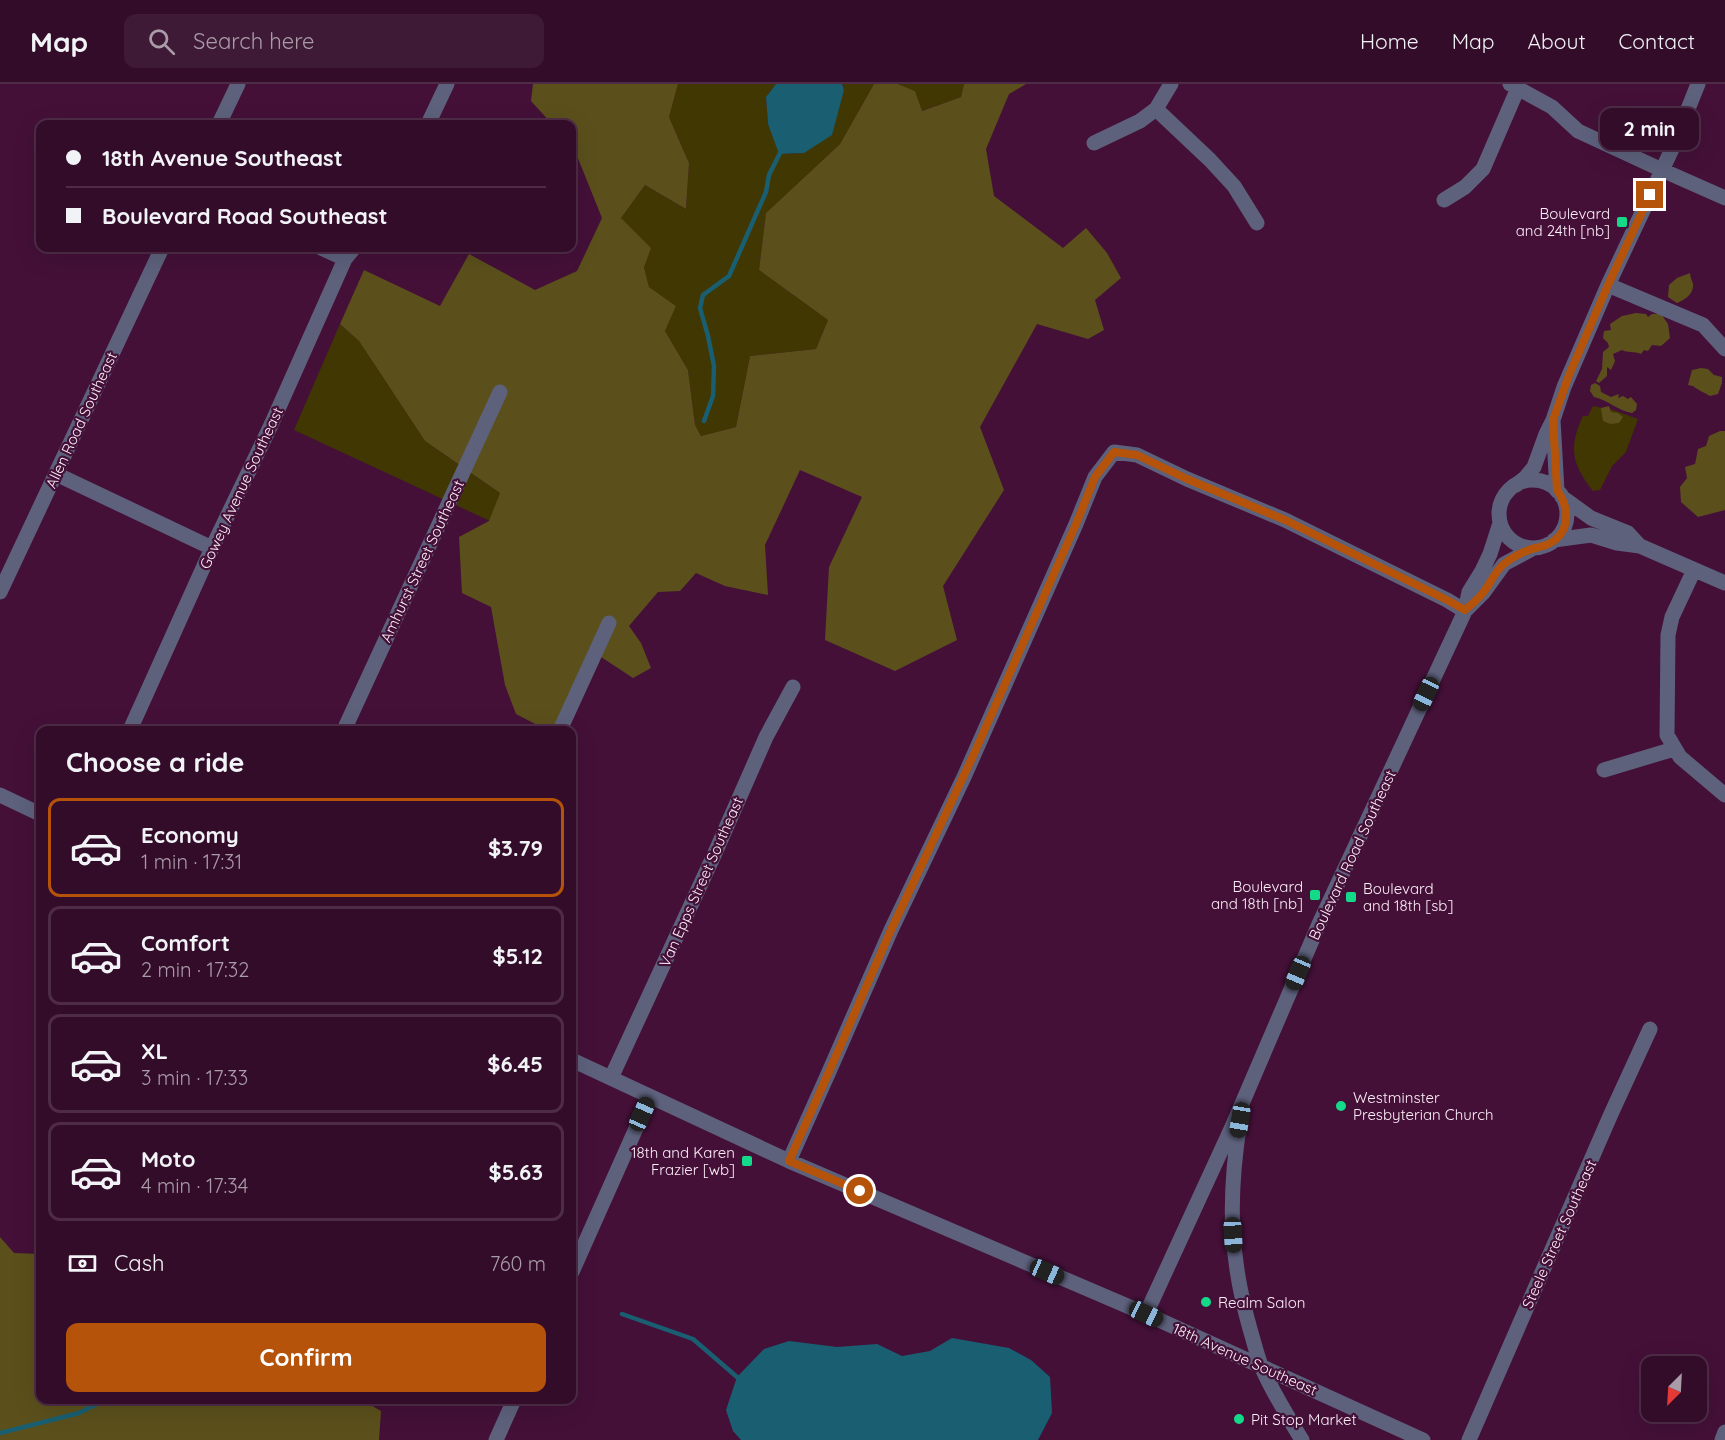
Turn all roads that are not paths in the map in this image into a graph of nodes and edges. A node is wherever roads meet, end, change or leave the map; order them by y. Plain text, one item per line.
1 (238, 84) edge
2 (447, 84) edge
3 (1171, 84) edge
4 (1698, 84) edge
5 (1514, 86) edge
6 (1156, 109) junction
7 (221, 120) edge
8 (430, 120) edge
9 (1094, 143) dead end
10 (1662, 170) junction
11 (1725, 198) edge
12 (1444, 201) dead end
13 (1257, 223) dead end
14 (160, 252) edge
15 (350, 253) edge
16 (1608, 285) junction
17 (1725, 349) edge
18 (500, 392) dead end
19 (1553, 420) junction
20 (56, 474) junction
21 (1516, 484) junction
22 (1560, 494) junction
23 (1500, 523) junction
24 (1554, 540) junction
25 (1640, 546) junction
26 (212, 548) junction
27 (1534, 548) junction
28 (1694, 570) junction
29 (1725, 583) edge
30 (0, 592) edge
31 (1465, 610) junction
32 (609, 623) dead end
33 (793, 687) dead end
34 (132, 726) edge
35 (346, 726) edge
36 (562, 726) edge
37 (1674, 749) junction
38 (1604, 770) dead end
39 (0, 795) edge
40 (1725, 795) edge
41 (36, 812) edge
42 (1650, 1029) dead end
43 (576, 1062) edge
44 (611, 1078) junction
45 (650, 1097) junction
46 (1243, 1102) junction
47 (789, 1161) junction
48 (576, 1263) edge
49 (1146, 1314) junction
50 (1262, 1367) junction
51 (512, 1404) edge
52 (1725, 1432) edge
53 (496, 1440) edge
54 (1302, 1440) edge
55 (1424, 1440) edge
56 (1469, 1440) edge
57 (1722, 1440) edge

1 - 7 street
2 - 8 street
3 - 6 street
4 - 10 street
5 - 10 street
5 - 12 street
6 - 9 street
6 - 13 street
10 - 11 street
10 - 16 street
14 - 20 street, Allen Road Southeast
15 - 26 street, Gowey Avenue Southeast
16 - 17 street
16 - 19 street
18 - 35 street, Amhurst Street Southeast
19 - 21 street
19 - 22 street
20 - 26 street
20 - 30 street, Allen Road Southeast
21 - 22 street
21 - 23 street
22 - 24 street
22 - 25 street
23 - 27 street
23 - 31 street, Boulevard Road Southeast
24 - 25 street
24 - 27 street
25 - 28 street
26 - 34 street, Gowey Avenue Southeast
27 - 31 street, Boulevard Road Southeast
28 - 29 street
28 - 37 street
31 - 46 street, Boulevard Road Southeast
31 - 47 street
32 - 36 street
33 - 44 street, Van Epps Street Southeast
37 - 38 street
37 - 40 street
39 - 41 street
42 - 56 street, Steele Street Southeast
43 - 44 street, 18th Avenue Southeast
44 - 45 street, 18th Avenue Southeast
45 - 47 street, 18th Avenue Southeast
45 - 48 street
46 - 49 street, Boulevard Road Southeast
46 - 50 street, Boulevard Road Southeast
47 - 49 street, 18th Avenue Southeast
49 - 50 street, 18th Avenue Southeast
50 - 54 street, Boulevard Road Southeast
50 - 55 street, 18th Avenue Southeast
51 - 53 street
52 - 57 street

